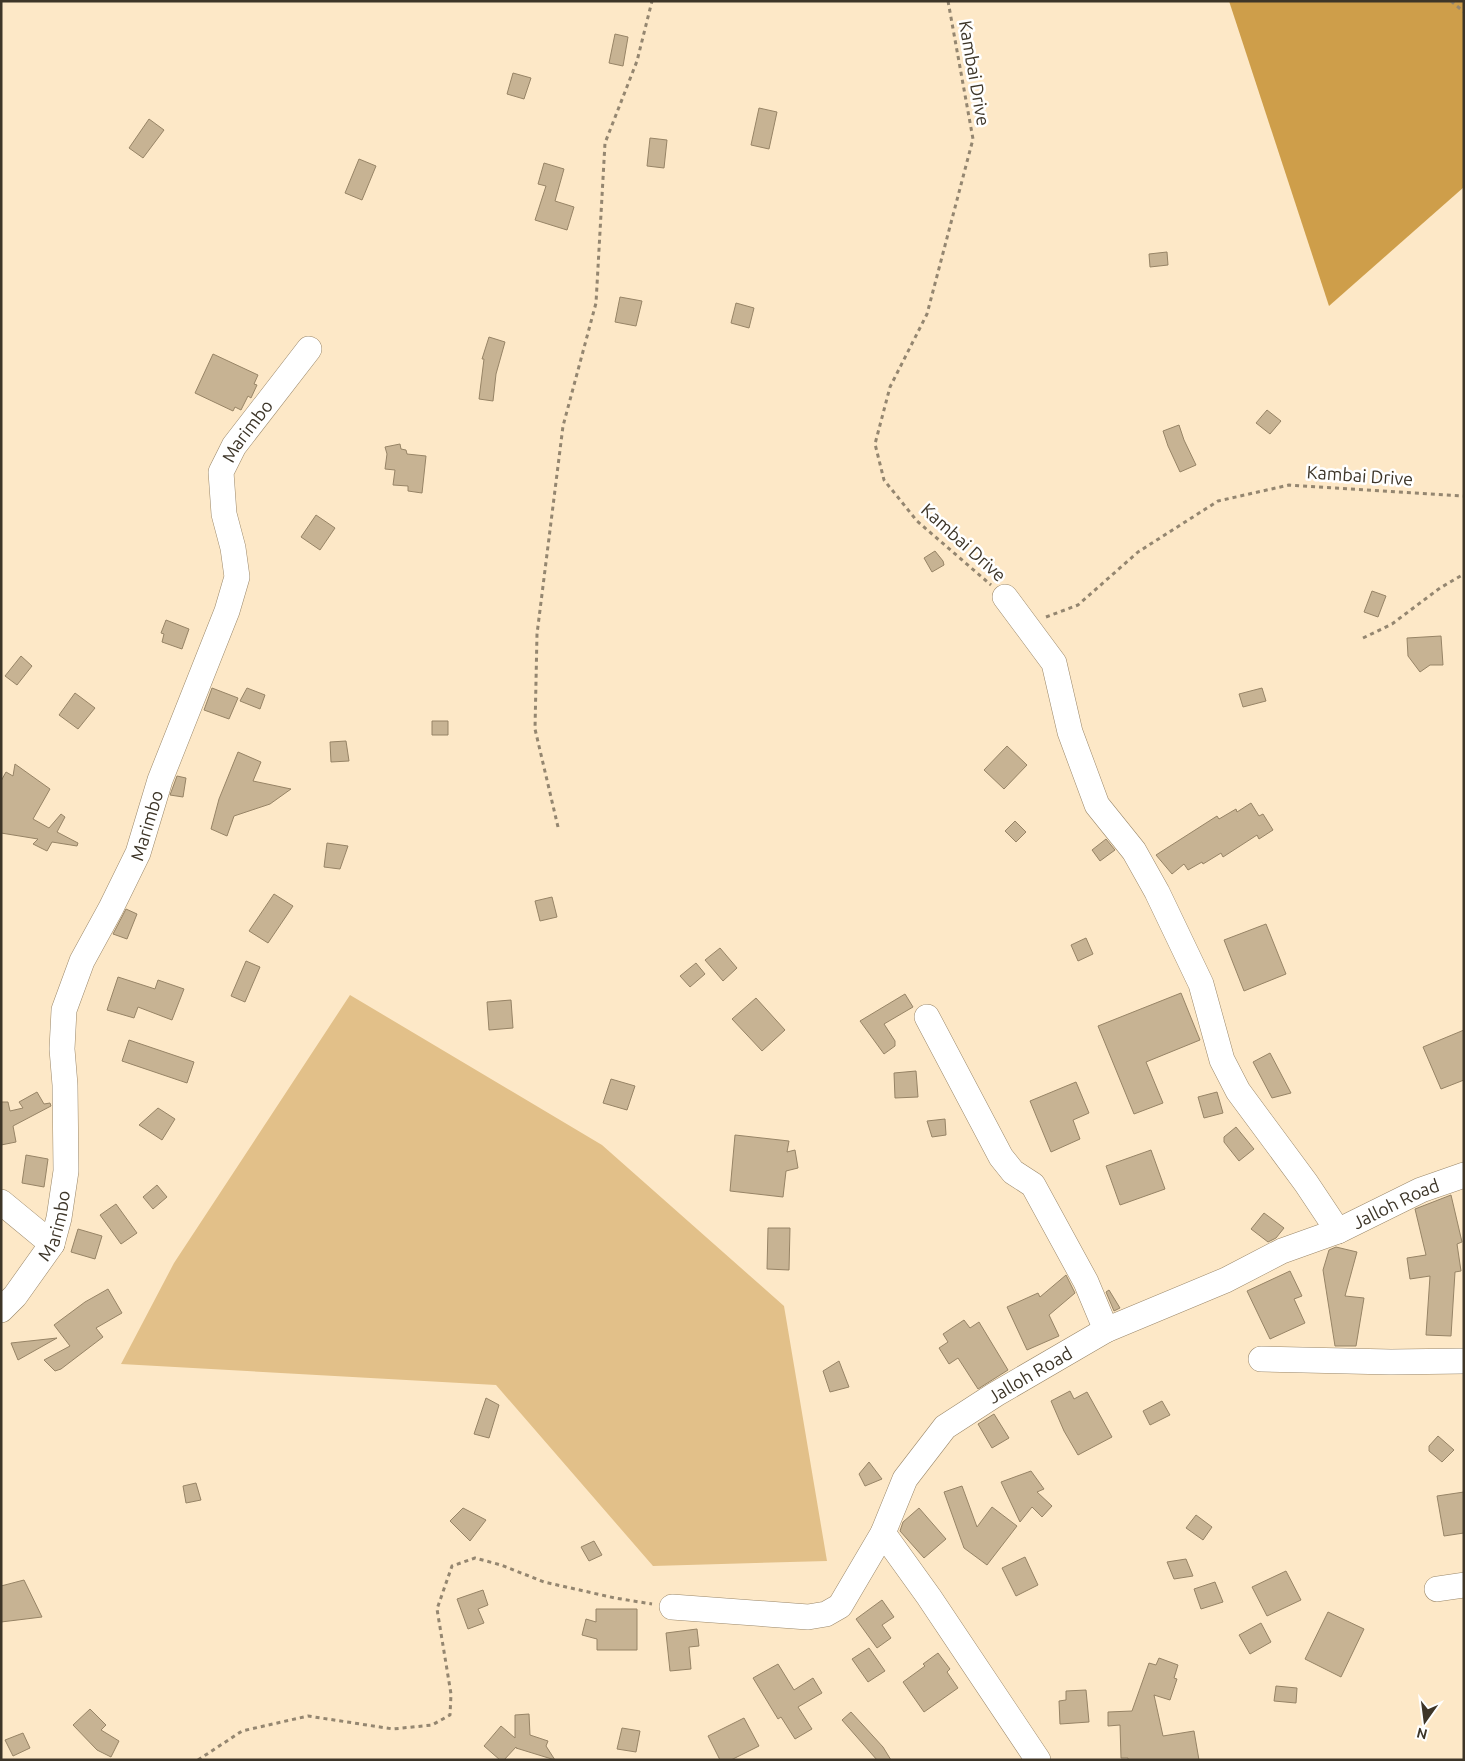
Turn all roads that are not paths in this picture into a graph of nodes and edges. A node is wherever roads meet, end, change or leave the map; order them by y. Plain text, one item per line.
1 (309, 349) dead end
2 (1005, 597) road end
3 (927, 1017) dead end
4 (1464, 1175) edge
5 (1, 1202) edge
6 (1338, 1231) junction
7 (52, 1244) junction
8 (1, 1310) edge
9 (1106, 1330) junction
10 (1261, 1359) dead end
11 (1464, 1361) edge
12 (883, 1533) junction
13 (1464, 1585) edge
14 (1437, 1589) dead end
15 (672, 1607) road end
16 (1038, 1760) edge

1 - 7 street, Marimbo
2 - 6 street
3 - 9 street
4 - 6 street, Jalloh Road
5 - 7 street
6 - 9 street, Jalloh Road
7 - 8 street, Marimbo
9 - 12 street, Jalloh Road
10 - 11 street
12 - 15 street, Jalloh Road
12 - 16 street
13 - 14 street

